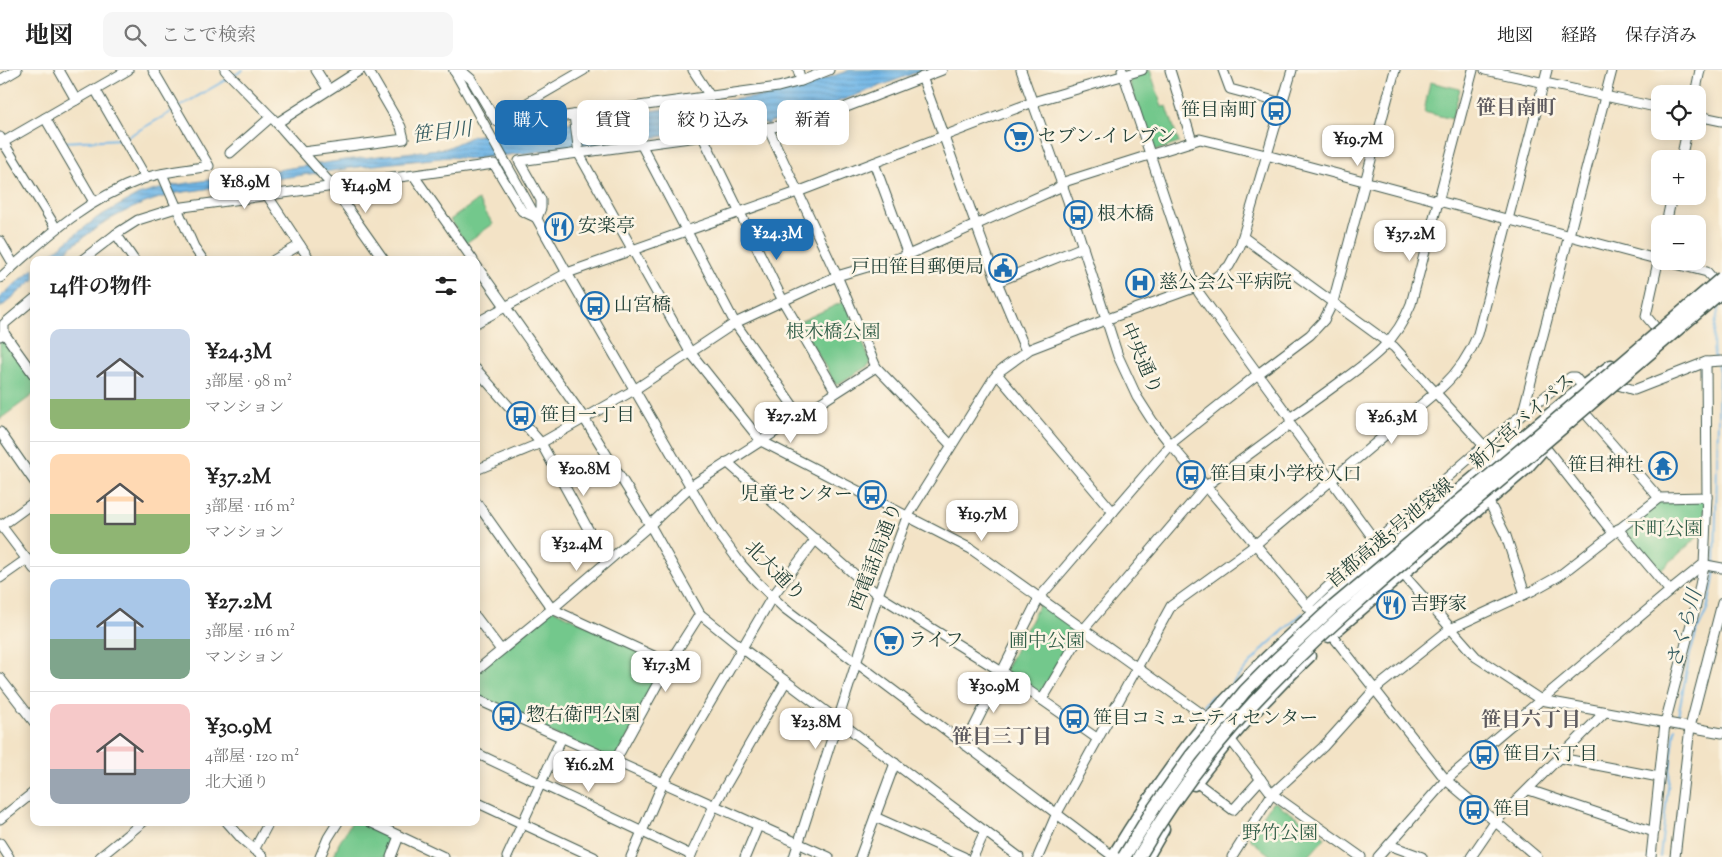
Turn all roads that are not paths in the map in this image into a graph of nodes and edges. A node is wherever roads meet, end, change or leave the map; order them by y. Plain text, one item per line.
1 (17, 70) edge
2 (58, 70) edge
3 (128, 70) edge
4 (154, 70) edge
5 (224, 70) edge
6 (316, 70) edge
7 (360, 70) edge
8 (368, 70) edge
9 (454, 70) edge
10 (584, 70) edge
11 (693, 70) edge
12 (798, 70) edge
13 (829, 70) edge
14 (942, 70) edge
15 (1021, 70) edge
16 (1142, 70) edge
17 (1170, 70) edge
18 (1223, 70) edge
19 (1292, 70) edge
20 (1395, 70) edge
21 (1473, 70) edge
22 (1485, 70) edge
23 (1547, 70) edge
24 (1612, 70) edge
25 (1700, 70) edge
26 (1123, 73) edge
27 (922, 77) junction
28 (0, 80) edge
29 (801, 81) junction
30 (1544, 82) junction
31 (1697, 85) edge
32 (95, 89) junction
33 (328, 89) junction
34 (710, 96) junction
35 (1605, 96) junction
36 (76, 100) junction
37 (532, 100) edge
38 (1033, 102) junction
39 (1282, 103) junction
40 (1651, 106) edge
41 (574, 116) junction
42 (567, 117) edge
43 (45, 118) junction
44 (1706, 118) edge
45 (495, 119) edge
46 (274, 120) junction
47 (1722, 121) edge
48 (768, 128) joint
49 (944, 137) junction
50 (1, 141) edge
51 (1192, 141) junction
52 (659, 143) edge
53 (707, 145) edge
54 (642, 146) junction
55 (579, 152) junction
56 (230, 153) dead end
57 (304, 153) junction
58 (1150, 154) junction
59 (1266, 155) junction
60 (874, 163) junction
61 (163, 175) junction
62 (414, 176) junction
63 (146, 178) junction
64 (1365, 181) junction
65 (331, 184) junction
66 (1062, 185) junction
67 (798, 192) junction
68 (267, 195) junction
69 (1439, 200) junction
70 (94, 202) junction
71 (176, 207) junction
72 (739, 212) junction
73 (537, 218) junction
74 (1507, 219) junction
75 (976, 225) junction
76 (56, 228) junction
77 (687, 231) junction
78 (116, 234) junction
79 (1569, 236) junction
80 (1243, 237) junction
81 (0, 241) edge
82 (300, 245) junction
83 (1083, 247) junction
84 (632, 250) junction
85 (908, 255) junction
86 (87, 256) edge
87 (131, 256) edge
88 (200, 256) edge
89 (281, 256) edge
90 (307, 256) edge
91 (381, 256) edge
92 (470, 256) edge
93 (1651, 256) edge
94 (14, 265) junction
95 (1658, 270) edge
96 (1700, 270) edge
97 (480, 271) edge
98 (567, 272) junction
99 (1720, 275) edge
100 (837, 276) junction
101 (0, 278) edge
102 (997, 282) junction
103 (1195, 288) junction
104 (1722, 290) edge
105 (783, 301) junction
106 (30, 302) edge
107 (1333, 302) junction
108 (1718, 302) edge
109 (505, 306) junction
110 (1106, 320) junction
111 (480, 321) edge
112 (735, 323) junction
113 (1656, 328) junction
114 (2, 335) edge
115 (1389, 343) junction
116 (1026, 351) junction
117 (690, 352) junction
118 (1621, 359) junction
119 (1715, 361) edge
120 (876, 367) junction
121 (30, 370) edge
122 (480, 374) edge
123 (997, 374) junction
124 (1258, 374) junction
125 (1618, 385) junction
126 (1583, 387) junction
127 (634, 390) junction
128 (836, 392) junction
129 (1435, 393) junction
130 (1523, 412) junction
131 (1585, 413) junction
132 (800, 416) junction
133 (584, 418) junction
134 (1290, 421) junction
135 (0, 432) edge
136 (761, 441) junction
137 (541, 443) junction
138 (952, 445) junction
139 (1171, 445) junction
140 (1484, 446) junction
141 (1545, 447) junction
142 (1496, 459) junction
143 (727, 462) junction
144 (480, 468) edge
145 (30, 475) edge
146 (1331, 481) junction
147 (691, 486) junction
148 (1206, 486) junction
149 (1707, 497) junction
150 (1659, 498) junction
151 (1488, 500) junction
152 (30, 505) edge
153 (480, 508) edge
154 (1113, 512) junction
155 (907, 517) junction
156 (1, 525) edge
157 (650, 525) junction
158 (1615, 531) junction
159 (816, 539) junction
160 (1376, 543) junction
161 (1255, 545) junction
162 (1384, 553) junction
163 (27, 559) junction
164 (606, 562) junction
165 (30, 563) edge
166 (1705, 565) junction
167 (1722, 568) edge
168 (1402, 573) junction
169 (0, 578) edge
170 (1670, 591) junction
171 (1525, 594) junction
172 (878, 595) junction
173 (772, 597) junction
174 (1039, 598) junction
175 (1722, 602) edge
176 (552, 610) junction
177 (1311, 610) junction
178 (700, 614) junction
179 (480, 622) edge
180 (1084, 629) junction
181 (1450, 629) junction
182 (1332, 634) junction
183 (1306, 641) dead end
184 (742, 648) junction
185 (501, 650) junction
186 (856, 662) junction
187 (669, 663) junction
188 (1137, 667) junction
189 (480, 668) edge
190 (1002, 672) junction
191 (0, 678) edge
192 (786, 681) junction
193 (1375, 689) junction
194 (1042, 700) junction
195 (1541, 700) junction
196 (480, 701) edge
197 (1605, 712) junction
198 (30, 717) edge
199 (838, 720) junction
200 (1207, 722) junction
201 (1677, 725) junction
202 (1722, 733) edge
203 (562, 737) junction
204 (1222, 738) junction
205 (1098, 739) junction
206 (965, 745) junction
207 (1182, 754) junction
208 (480, 755) edge
209 (1560, 758) junction
210 (614, 761) junction
211 (1200, 762) junction
212 (895, 763) junction
213 (1659, 777) junction
214 (1261, 779) junction
215 (1446, 780) junction
216 (1196, 782) junction
217 (663, 783) junction
218 (540, 784) junction
219 (1529, 790) junction
220 (1272, 794) junction
221 (30, 795) edge
222 (480, 804) edge
223 (714, 806) junction
224 (1056, 813) junction
225 (875, 817) junction
226 (0, 819) edge
227 (1495, 822) junction
228 (522, 823) junction
229 (138, 826) edge
230 (231, 826) edge
231 (267, 826) edge
232 (336, 826) edge
233 (378, 826) edge
234 (758, 826) junction
235 (985, 831) junction
236 (642, 832) junction
237 (1654, 832) junction
238 (1144, 835) dead end
239 (399, 836) junction
240 (0, 843) edge
241 (799, 844) junction
242 (1388, 845) junction
243 (254, 850) junction
244 (691, 856) edge
245 (9, 857) edge
246 (100, 857) edge
247 (263, 857) edge
248 (320, 857) edge
249 (391, 857) edge
250 (444, 857) edge
251 (507, 857) edge
252 (594, 857) edge
253 (631, 857) edge
254 (745, 857) edge
255 (794, 857) edge
256 (829, 857) edge
257 (860, 857) edge
258 (964, 857) edge
259 (973, 857) edge
260 (1019, 857) edge
261 (1038, 857) edge
262 (1114, 857) edge
263 (1124, 857) edge
264 (1139, 857) edge
265 (1147, 857) edge
266 (1232, 857) edge
267 (1361, 857) edge
268 (1378, 857) edge
269 (1422, 857) edge
270 (1471, 857) edge
271 (1537, 857) edge
272 (1651, 857) edge
273 (1675, 857) edge

1 - 28 street
2 - 36 street
3 - 32 street
4 - 61 street
5 - 46 street
6 - 33 street
7 - 33 street
8 - 57 street
9 - 45 street
9 - 73 street, 北大通り
10 - 37 street
11 - 34 street
12 - 29 street
13 - 29 street
14 - 27 street
15 - 38 street, 中央通り
16 - 26 street
17 - 51 street
18 - 39 street
19 - 39 street, 西電話局通り
20 - 64 street
21 - 69 street
22 - 30 street
23 - 30 street
24 - 35 street
25 - 31 street
26 - 38 street
26 - 58 street
27 - 48 street
27 - 49 street
29 - 34 street
30 - 35 street
30 - 74 street
32 - 36 street
32 - 63 street
33 - 46 street
34 - 41 street
35 - 40 street
35 - 79 street
36 - 43 street
38 - 49 street
38 - 66 street, 中央通り
39 - 59 street, 西電話局通り
41 - 42 street
41 - 55 street
43 - 50 street
43 - 70 street
44 - 47 street
46 - 56 street
46 - 57 street
48 - 67 street
49 - 60 street
49 - 75 street
50 - 76 street
51 - 58 street
51 - 59 street
52 - 54 street
53 - 72 street
54 - 55 street
54 - 77 street
55 - 73 street
55 - 84 street
57 - 65 street
58 - 66 street
58 - 103 street
59 - 64 street
59 - 80 street, 西電話局通り
60 - 67 street
60 - 85 street
61 - 63 street
61 - 71 street
62 - 65 street
62 - 73 street
62 - 92 street
63 - 70 street
64 - 69 street
64 - 107 street
65 - 68 street
65 - 91 street
66 - 75 street
66 - 83 street, 中央通り
67 - 72 street
67 - 100 street
68 - 71 street
68 - 82 street
69 - 74 street
69 - 115 street
70 - 76 street
71 - 78 street
71 - 88 street
72 - 77 street
72 - 105 street
73 - 98 street, 北大通り
74 - 79 street
74 - 129 street
75 - 85 street
75 - 102 street
76 - 94 street
77 - 84 street
77 - 112 street
78 - 86 street
78 - 87 street
79 - 93 street
79 - 130 street
80 - 103 street, 西電話局通り
80 - 107 street
81 - 94 street
82 - 89 street
82 - 90 street
83 - 102 street
83 - 110 street, 中央通り
84 - 98 street
84 - 117 street
85 - 100 street
94 - 101 street
95 - 113 street
96 - 99 street
97 - 109 street
98 - 109 street
98 - 127 street, 北大通り
99 - 113 highway, 新大宮バイパス
99 - 263 highway, 首都高速5号池袋線, bridge
100 - 105 street
100 - 120 street
102 - 116 street
103 - 110 street, 西電話局通り
103 - 124 street
104 - 264 highway, 首都高速5号池袋線, bridge
105 - 112 street
105 - 128 street
106 - 114 street
107 - 115 street
107 - 124 street
108 - 125 highway, 新大宮バイパス
109 - 111 street
109 - 133 street
110 - 116 street, 西電話局通り
110 - 139 street, 中央通り
112 - 117 street
112 - 132 street
113 - 118 highway, 新大宮バイパス
114 - 121 street
115 - 129 street
115 - 134 street
116 - 123 street, 西電話局通り
117 - 127 street
117 - 136 street
118 - 126 highway
118 - 141 highway, 新大宮バイパス
119 - 125 street
119 - 149 street
120 - 128 street
120 - 138 street
122 - 137 street
123 - 138 street, 西電話局通り
123 - 154 street
124 - 134 street
124 - 139 street
125 - 131 highway, 新大宮バイパス
126 - 130 street
126 - 142 highway
127 - 133 street
127 - 147 street, 北大通り
128 - 132 street
129 - 140 street
129 - 146 street
130 - 140 street
131 - 141 highway, 新大宮バイパス
131 - 150 street
132 - 136 street
133 - 137 street
133 - 157 street
134 - 146 street
134 - 148 street
135 - 145 street
136 - 143 street
136 - 155 street
137 - 144 street
137 - 164 street
138 - 155 street, 西電話局通り
139 - 148 street, 中央通り
139 - 154 street
140 - 142 street
140 - 160 street
141 - 151 highway
141 - 158 street
142 - 162 highway
143 - 147 street
143 - 159 street
146 - 160 street
146 - 161 street
147 - 157 street
147 - 173 street, 北大通り
148 - 161 street, 中央通り
148 - 180 street
149 - 150 street
149 - 166 street
150 - 158 street
151 - 168 highway
151 - 171 street
152 - 156 street
153 - 176 street
154 - 174 street
155 - 172 street, 西電話局通り
155 - 174 street
156 - 163 street
157 - 164 street
157 - 178 street
158 - 170 street
158 - 171 street
159 - 172 street
159 - 173 street
160 - 162 street
160 - 177 street
161 - 177 street, 中央通り
161 - 188 street
162 - 177 highway
163 - 165 street
163 - 169 street
164 - 176 street
166 - 167 street
166 - 170 street
166 - 201 street
168 - 181 street
168 - 182 highway
170 - 195 street
171 - 181 street
172 - 186 street, 西電話局通り
172 - 190 street
173 - 184 street
173 - 186 street, 北大通り
174 - 180 street
174 - 190 street
175 - 201 street
176 - 185 street
176 - 187 street
177 - 182 street, 中央通り
177 - 200 highway
178 - 184 street
178 - 187 street
179 - 185 street
180 - 188 street
180 - 194 street
181 - 193 street
181 - 195 street
182 - 193 street, 中央通り
182 - 204 highway
183 - 204 highway
184 - 192 street
184 - 217 street
185 - 189 street
186 - 199 street, 西電話局通り
186 - 206 street, 北大通り
187 - 210 street
188 - 200 street
188 - 205 street
190 - 194 street
190 - 206 street
191 - 198 street
192 - 199 street
192 - 223 street
193 - 215 street, 中央通り
193 - 220 street
194 - 205 street
195 - 197 street
195 - 215 street
196 - 203 street
197 - 201 street
197 - 209 street
199 - 212 street
199 - 241 street, 西電話局通り
200 - 204 highway
200 - 207 highway
201 - 202 street
201 - 213 street
201 - 273 street
203 - 210 street
203 - 218 street
204 - 211 highway
204 - 214 street
205 - 224 street
206 - 224 street, 北大通り
207 - 211 highway
207 - 262 highway
208 - 218 street
209 - 213 street
209 - 219 street
210 - 217 street
211 - 216 highway
211 - 238 highway
212 - 225 street
212 - 235 street
213 - 237 street
214 - 216 street
214 - 220 street
215 - 227 street, 中央通り
215 - 242 street
216 - 265 highway
217 - 223 street
217 - 236 street
218 - 228 street
218 - 236 street
219 - 227 street
219 - 237 street
220 - 266 street
220 - 267 street
221 - 226 street
222 - 228 street
223 - 234 street
223 - 244 street
224 - 261 street
224 - 262 street, 北大通り
225 - 257 street
225 - 258 street
227 - 270 street
227 - 271 street, 中央通り
228 - 251 street
228 - 252 street
229 - 246 street
230 - 243 street
231 - 243 street
232 - 248 street
233 - 239 street
234 - 241 street
234 - 254 street
235 - 259 street
235 - 260 street
236 - 244 street
236 - 253 street
237 - 272 street
239 - 249 street
239 - 250 street
240 - 245 street
241 - 255 street, 西電話局通り
241 - 256 street
242 - 268 street
242 - 269 street
243 - 247 street

